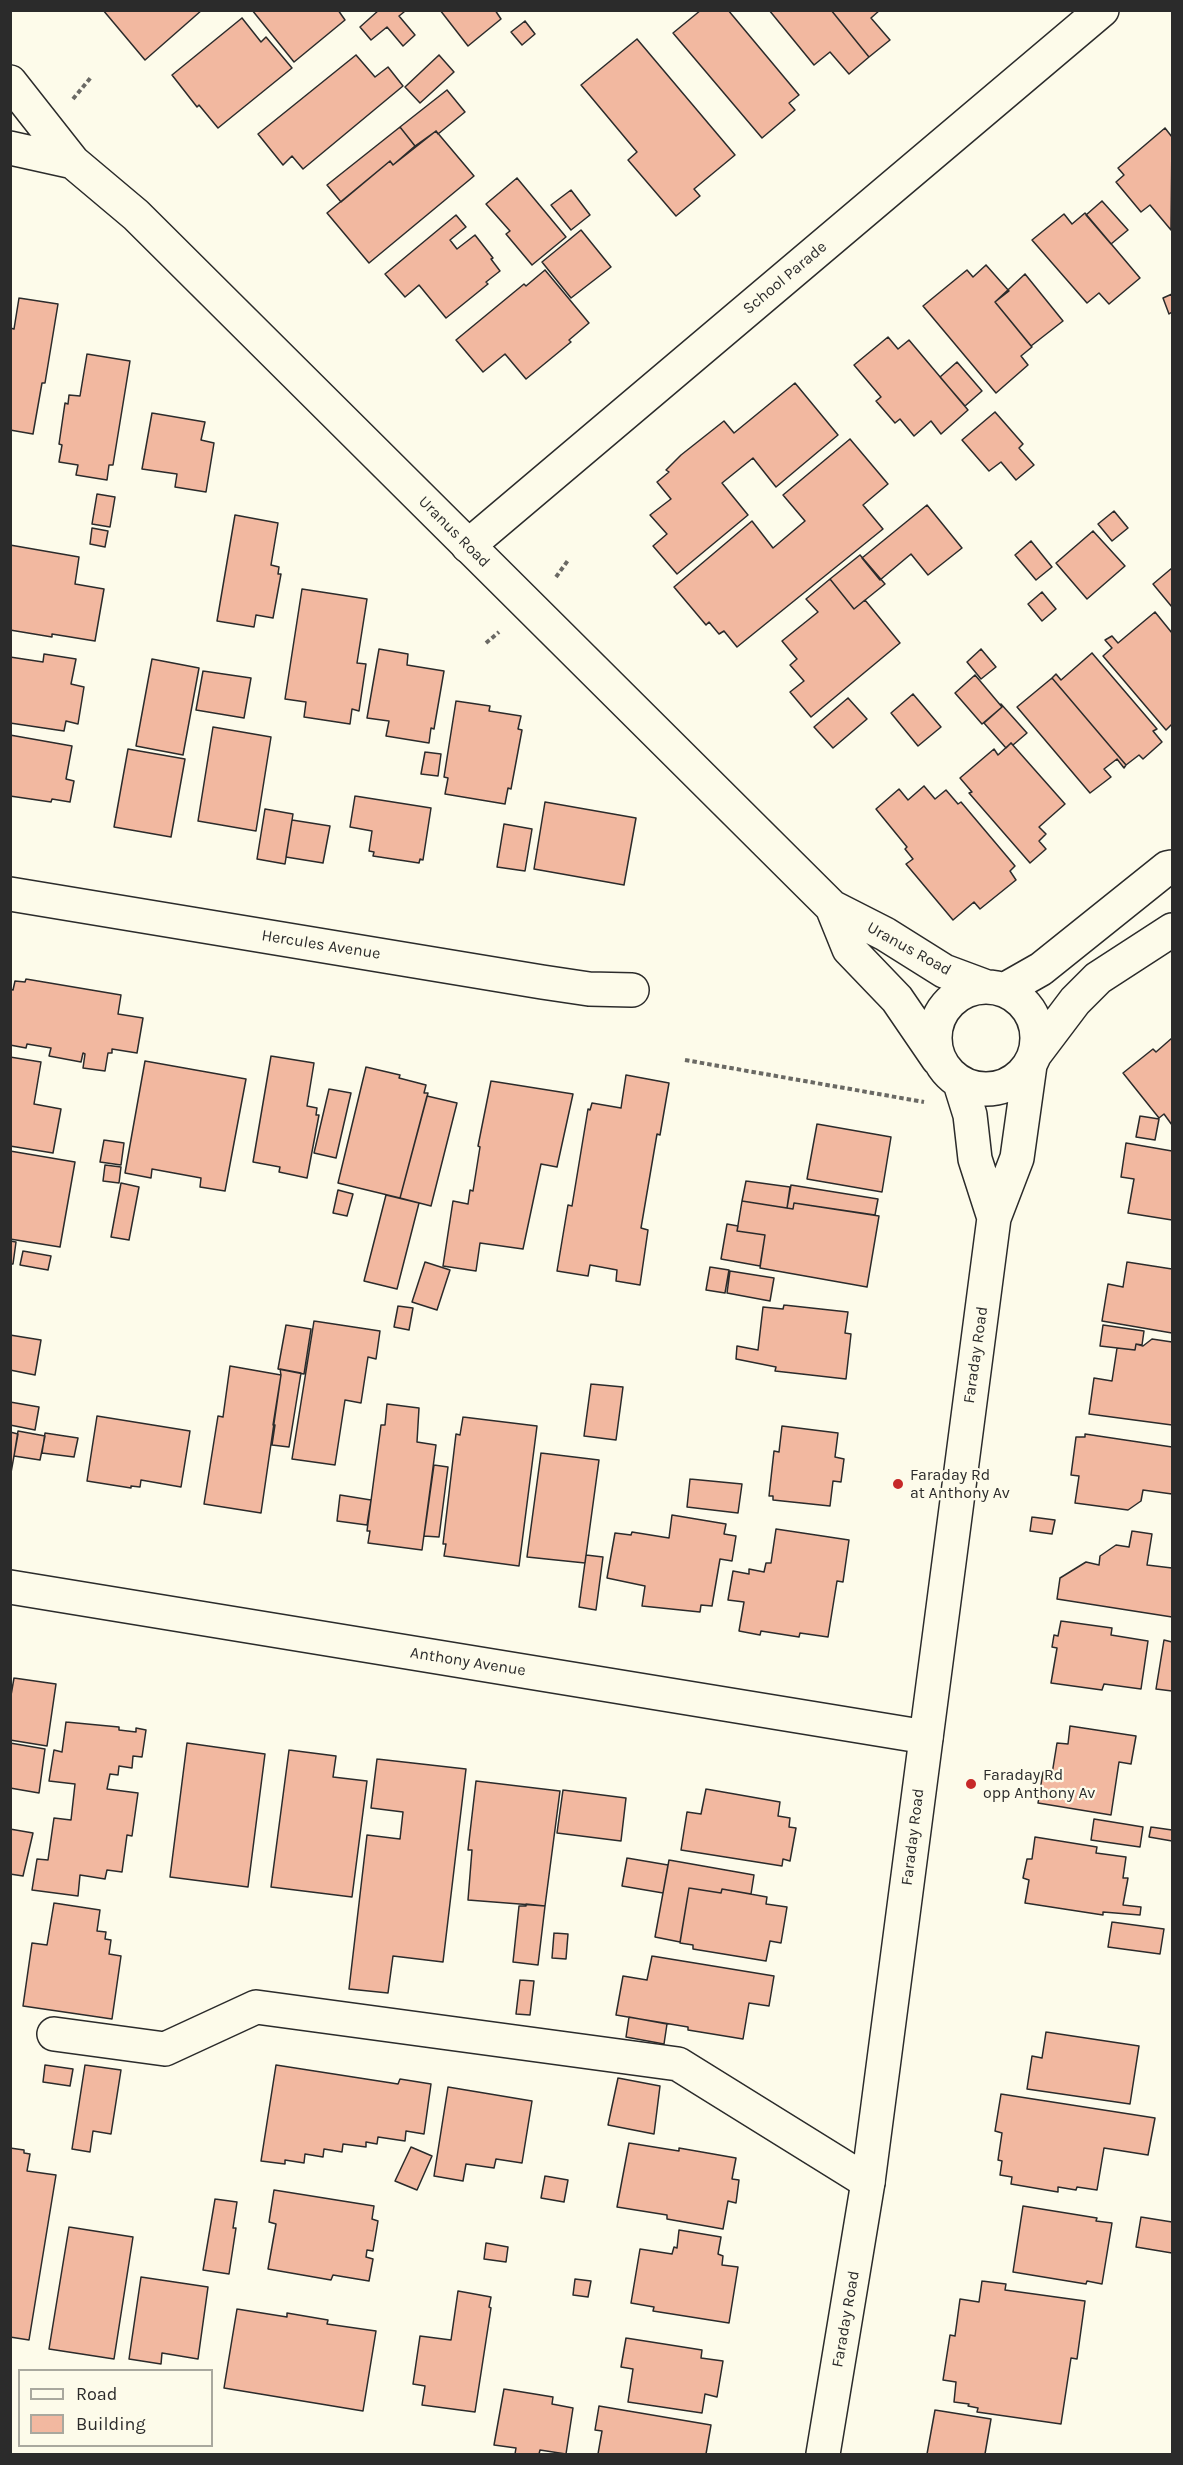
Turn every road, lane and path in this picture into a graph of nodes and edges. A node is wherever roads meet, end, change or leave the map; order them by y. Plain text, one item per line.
1 (1102, 10) edge
2 (10, 82) edge
3 (10, 116) edge
4 (10, 148) edge
5 (73, 162) junction
6 (468, 546) junction
7 (1173, 867) edge
8 (10, 894) edge
9 (832, 907) junction
10 (1173, 930) edge
11 (995, 988) junction
12 (632, 990) dead end
13 (685, 1060) dead end
14 (1033, 1060) junction
15 (950, 1073) junction
16 (929, 1102) dead end
17 (994, 1218) junction
18 (10, 1587) edge
19 (926, 1737) junction
20 (54, 2034) dead end
21 (868, 2182) junction
22 (823, 2454) edge

1 - 6 main road, School Parade
2 - 3 main road, Uranus Road
2 - 5 main road, Uranus Road
4 - 5 main road, Uranus Road
5 - 6 main road, Uranus Road
6 - 9 main road, Uranus Road
7 - 11 main road
8 - 12 main road, Hercules Avenue
9 - 11 main road, Uranus Road
9 - 15 main road, Uranus Road
10 - 14 main road, Faraday Road
11 - 14 main road
11 - 15 main road
13 - 16 path
14 - 15 main road
14 - 17 main road, Faraday Road
15 - 17 main road, Faraday Road
17 - 19 main road, Faraday Road
18 - 19 main road, Anthony Avenue
19 - 21 main road, Faraday Road
20 - 21 main road
21 - 22 main road, Faraday Road

